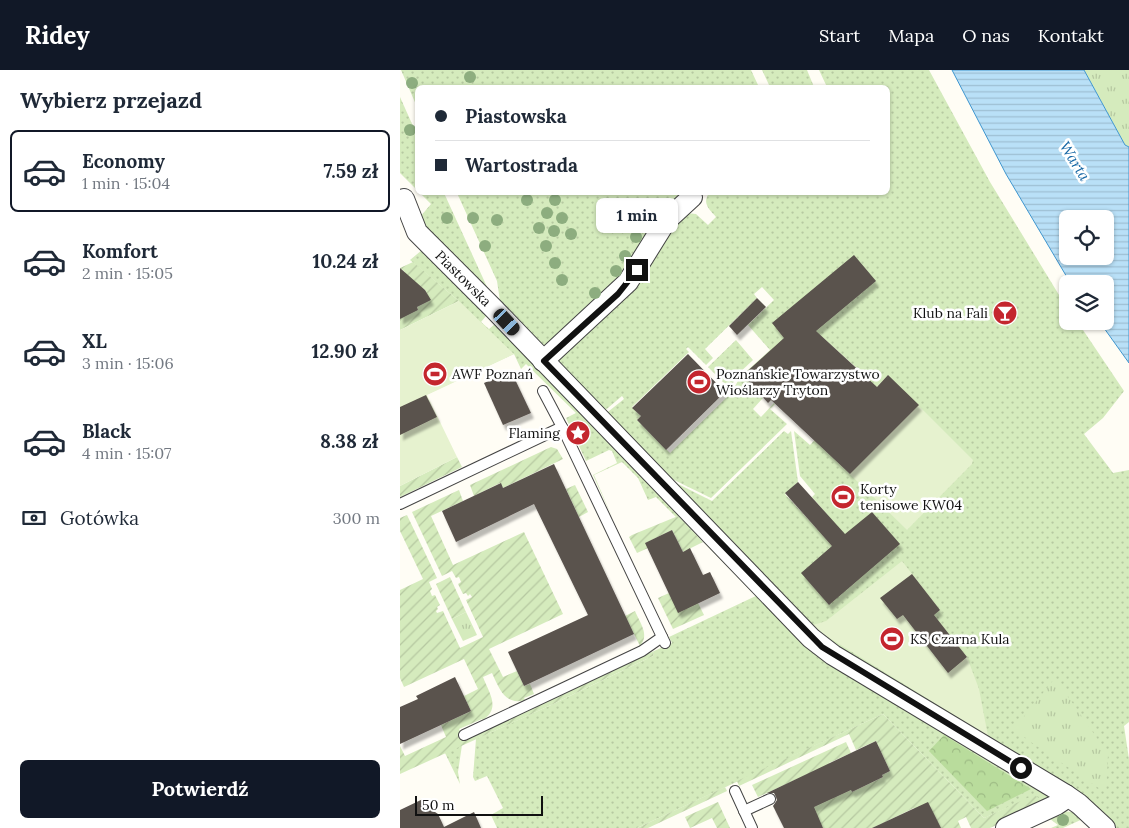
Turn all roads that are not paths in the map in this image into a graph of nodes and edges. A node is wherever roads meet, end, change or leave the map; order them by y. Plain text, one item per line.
1 (692, 197) dead end
2 (404, 199) dead end
3 (544, 361) junction
4 (543, 391) dead end
5 (562, 427) junction
6 (400, 504) edge
7 (464, 734) dead end
8 (735, 791) dead end
9 (1066, 795) junction
10 (770, 799) dead end
11 (744, 811) junction
12 (752, 828) edge
13 (1006, 828) edge
14 (1105, 828) edge

1 - 3 street
2 - 3 street, Piastowska
3 - 9 street, Piastowska
4 - 5 lane
5 - 6 lane
5 - 7 lane
8 - 11 lane
9 - 13 street
9 - 14 street, Piastowska
10 - 11 lane
11 - 12 lane

